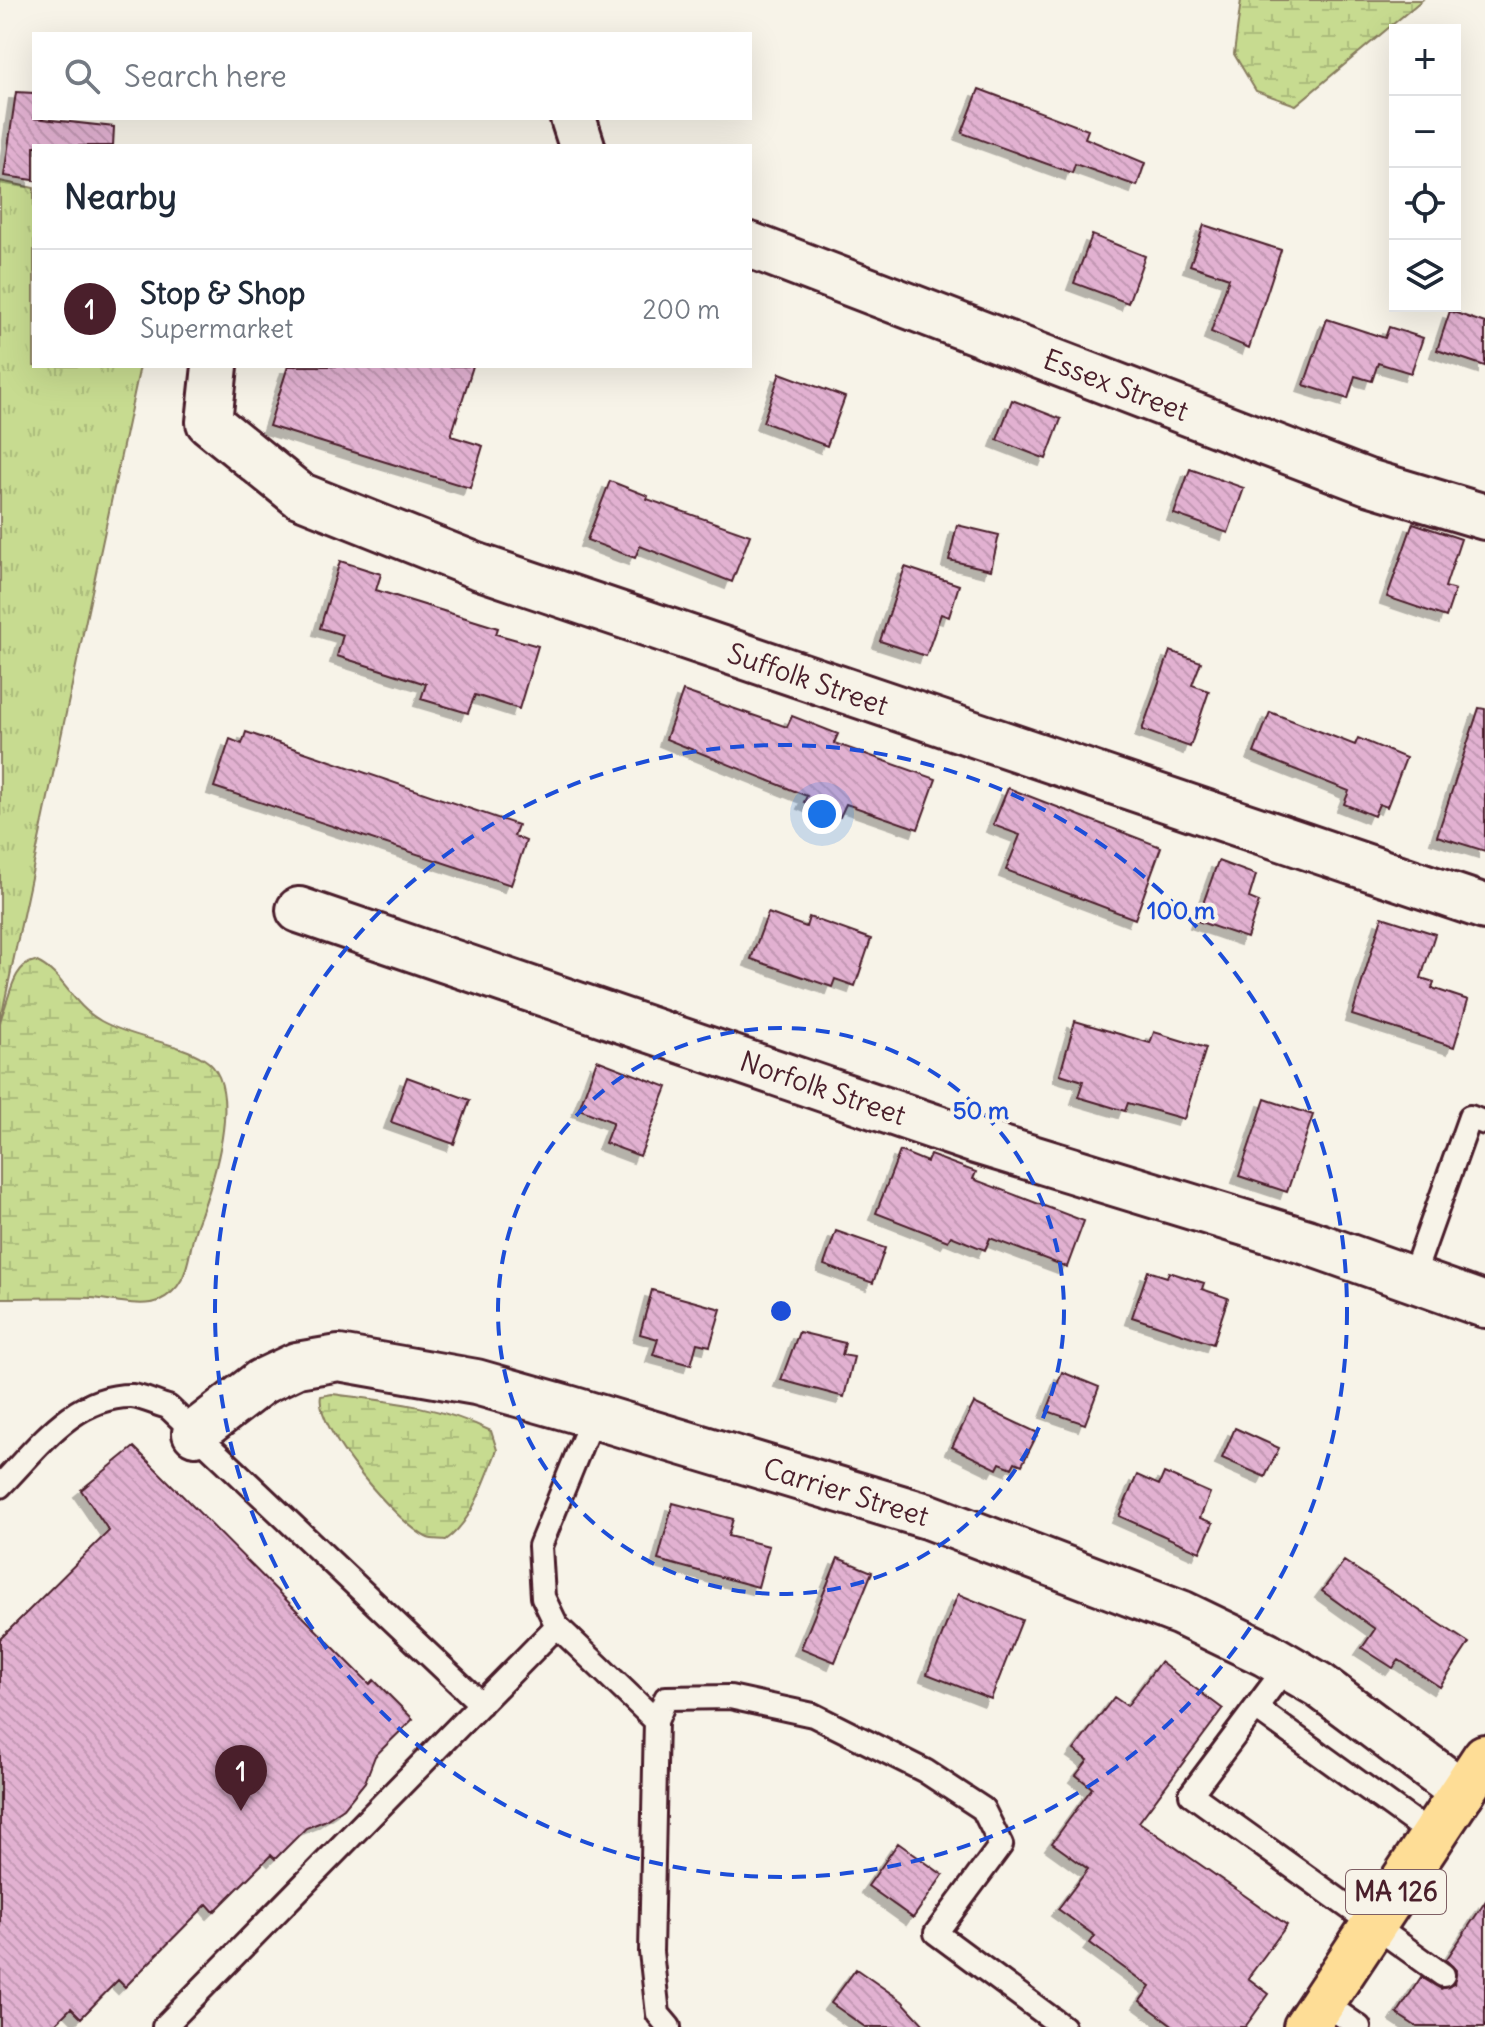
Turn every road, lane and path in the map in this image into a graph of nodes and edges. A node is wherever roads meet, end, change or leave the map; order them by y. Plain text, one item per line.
1 (574, 120) edge
2 (581, 144) edge
3 (752, 246) edge
4 (215, 368) edge
5 (1485, 517) edge
6 (1485, 907) edge
7 (299, 910) dead end
8 (1485, 1123) edge
9 (1412, 1279) junction
10 (1485, 1305) edge
11 (593, 1416) junction
12 (195, 1433) junction
13 (0, 1486) edge
14 (557, 1626) junction
15 (1287, 1666) junction
16 (481, 1704) junction
17 (1256, 1708) junction
18 (656, 1721) junction
19 (1474, 1775) edge
20 (1433, 1836) junction
21 (1374, 1925) junction
22 (1443, 1975) dead end
23 (1314, 2014) edge
24 (164, 2027) edge
25 (669, 2027) edge
26 (1063, 2027) edge
27 (1359, 2027) edge

1 - 2 street
3 - 5 street, Essex Street
4 - 6 street, Suffolk Street
7 - 9 street, Norfolk Street
8 - 9 lane
9 - 10 street, Norfolk Street
11 - 12 street, Carrier Street
11 - 14 lane
11 - 15 street, Carrier Street
12 - 13 lane
12 - 16 lane
14 - 16 lane
14 - 18 lane
15 - 17 lane
15 - 19 street, Carrier Street
16 - 24 lane
17 - 20 lane
17 - 21 lane
18 - 25 lane
18 - 26 lane
19 - 20 main road, MA 126
20 - 21 main road, MA 126
21 - 22 lane
21 - 23 main road, MA 126
23 - 27 lane

